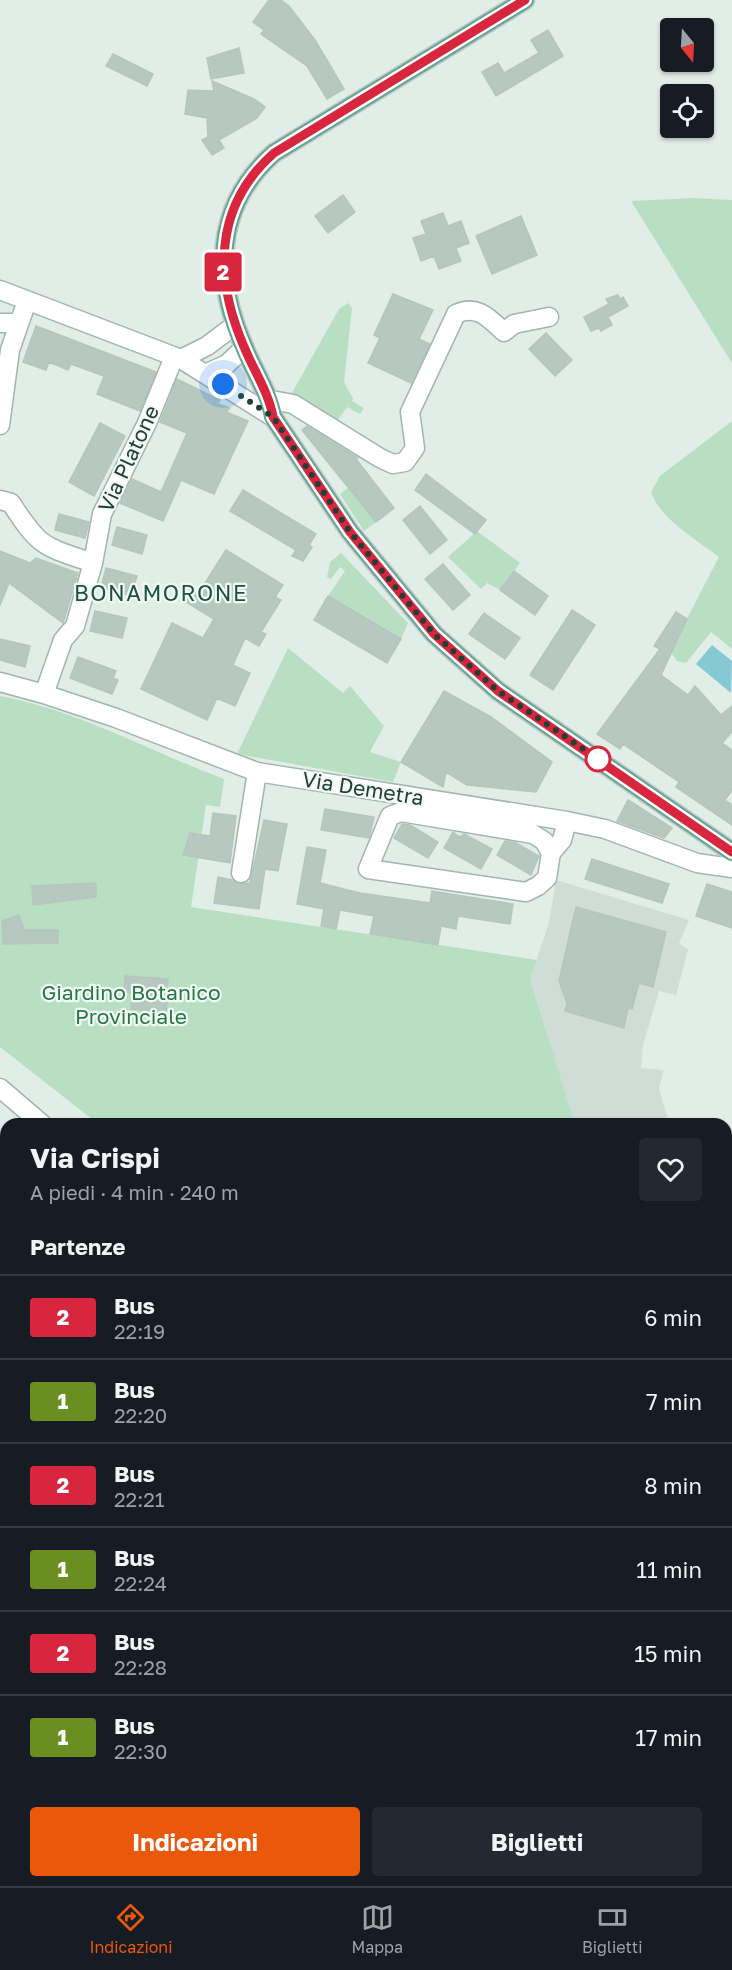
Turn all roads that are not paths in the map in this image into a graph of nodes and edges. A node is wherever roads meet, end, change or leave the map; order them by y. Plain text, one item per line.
1 (525, 0) edge
2 (0, 290) edge
3 (27, 301) junction
4 (549, 317) dead end
5 (0, 323) edge
6 (20, 323) junction
7 (235, 325) junction
8 (244, 348) junction
9 (178, 358) junction
10 (206, 374) junction
11 (272, 410) junction
12 (0, 425) edge
13 (0, 500) edge
14 (93, 563) junction
15 (0, 682) edge
16 (44, 694) junction
17 (257, 772) junction
18 (567, 820) junction
19 (732, 852) edge
20 (551, 853) junction
21 (732, 868) edge
22 (241, 873) dead end
23 (0, 1088) edge
24 (35, 1118) edge

1 - 7 main road
2 - 3 street
3 - 6 street
3 - 9 street
4 - 11 street
5 - 6 street
6 - 12 street
7 - 8 main road
7 - 9 street
8 - 10 street
8 - 11 main road
9 - 10 street
9 - 14 street, Via Platone
10 - 11 street
11 - 19 main road
13 - 14 street
14 - 16 street, Via Platone
15 - 16 street, Via Demetra
16 - 17 street, Via Demetra
17 - 18 street, Via Demetra
17 - 22 street
18 - 20 street
18 - 21 street, Via Demetra
20 - 20 street
23 - 24 street

